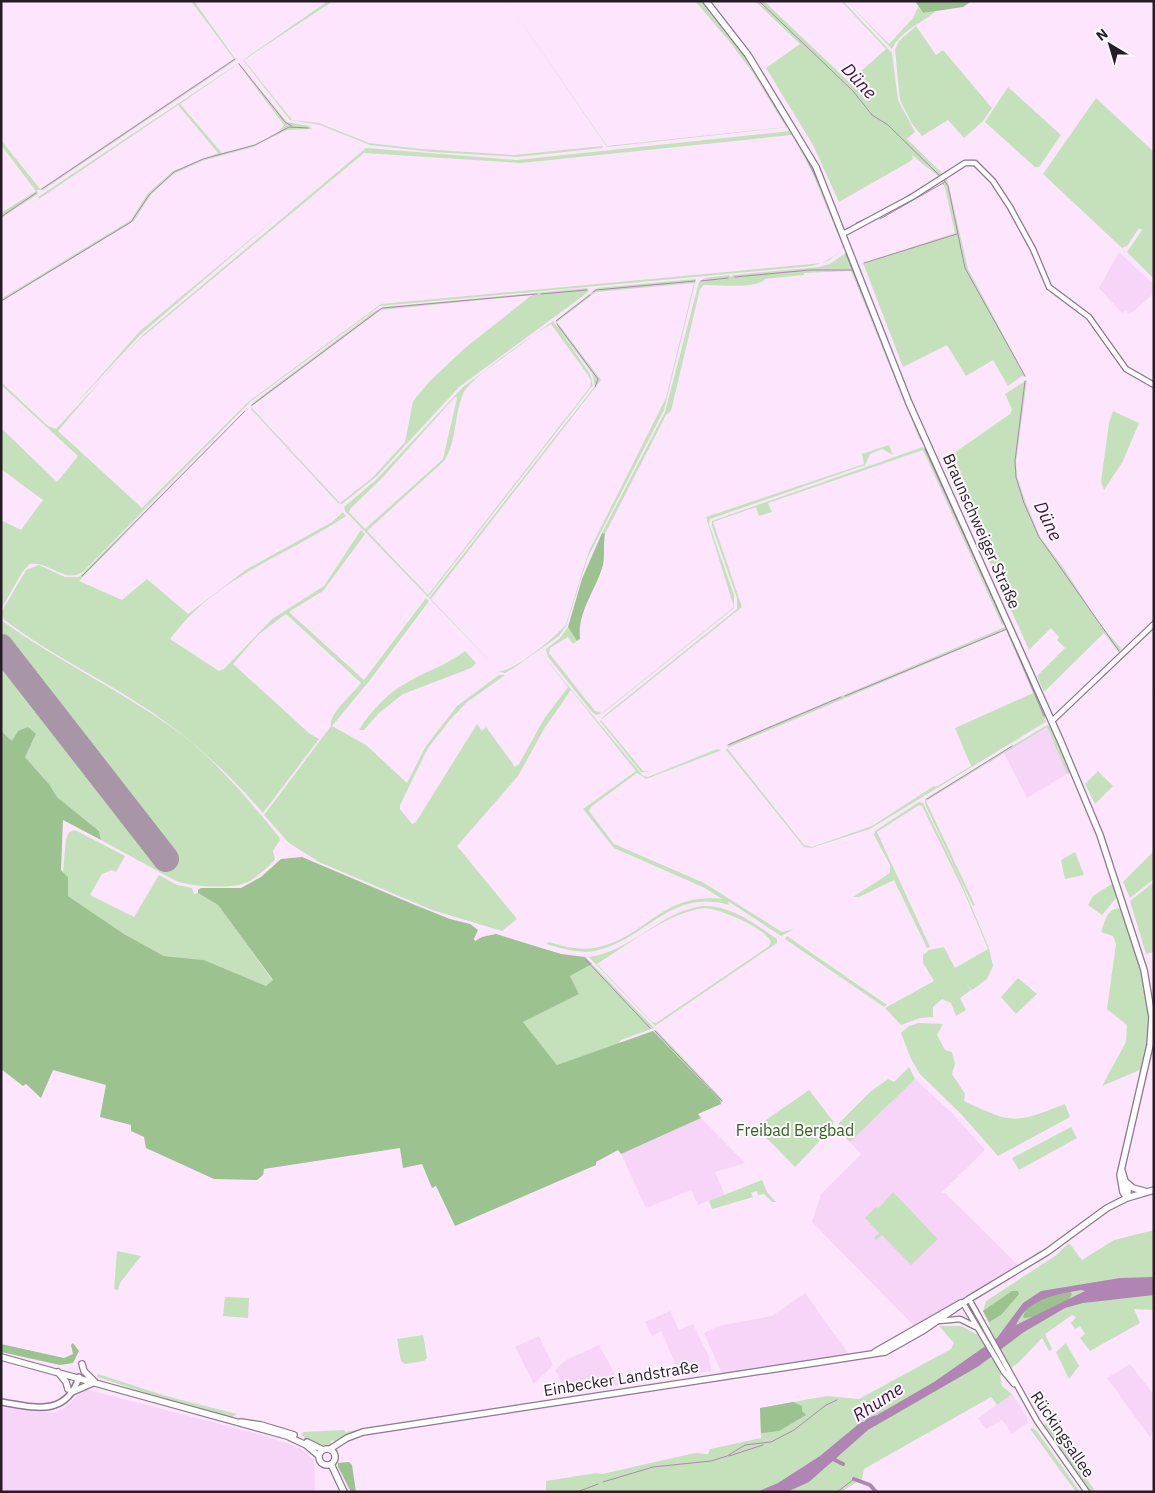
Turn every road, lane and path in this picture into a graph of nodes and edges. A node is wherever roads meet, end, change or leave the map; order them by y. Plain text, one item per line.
1 (706, 1) edge
2 (843, 234) junction
3 (1154, 385) edge
4 (1154, 624) edge
5 (1052, 721) junction
6 (1121, 1168) junction
7 (1125, 1180) junction
8 (1154, 1190) edge
9 (1146, 1192) junction
10 (1127, 1198) junction
11 (966, 1301) junction
12 (939, 1321) junction
13 (980, 1331) junction
14 (875, 1352) junction
15 (1, 1357) edge
16 (82, 1364) dead end
17 (58, 1372) junction
18 (76, 1376) junction
19 (95, 1382) junction
20 (1018, 1389) junction
21 (70, 1391) junction
22 (1, 1402) edge
23 (238, 1422) junction
24 (372, 1432) junction
25 (330, 1449) junction
26 (323, 1450) junction
27 (335, 1455) junction
28 (319, 1456) junction
29 (331, 1464) junction
30 (344, 1492) edge
31 (1087, 1492) edge

1 - 2 main road, Braunschweiger Straße
2 - 3 street
2 - 5 main road, Braunschweiger Straße
4 - 5 street
5 - 6 main road, Braunschweiger Straße
6 - 7 main road
6 - 10 main road
7 - 9 main road
7 - 10 main road
8 - 9 main road, Einbecker Landstraße
9 - 10 main road, Einbecker Landstraße
10 - 11 main road, Einbecker Landstraße
11 - 12 main road, Einbecker Landstraße
11 - 13 street, Rückingsallee
11 - 14 main road, Einbecker Landstraße
11 - 20 street, Rückingsallee
12 - 13 street
12 - 14 main road, Einbecker Landstraße
13 - 20 street, Rückingsallee
14 - 24 main road, Einbecker Landstraße
15 - 17 main road
16 - 19 main road
17 - 18 main road
17 - 21 main road
18 - 19 main road
18 - 21 main road
19 - 21 main road
19 - 23 main road
20 - 31 street, Rückingsallee
21 - 22 main road
23 - 26 main road
23 - 28 main road
24 - 25 main road, Einbecker Landstraße
24 - 27 main road, Einbecker Landstraße
25 - 26 main road
25 - 27 main road
26 - 28 main road
27 - 29 main road
28 - 29 main road
29 - 30 main road

